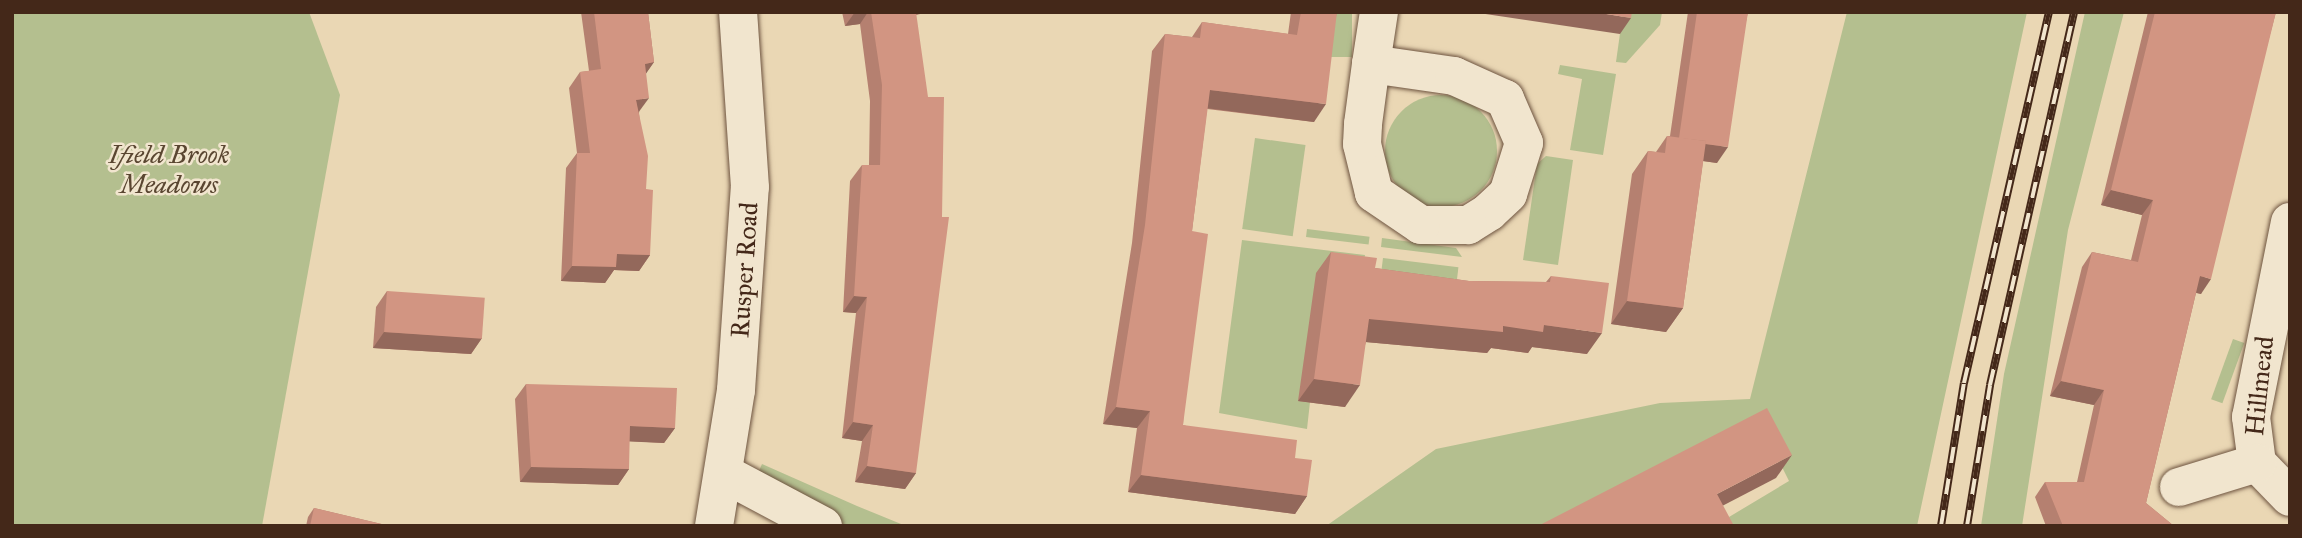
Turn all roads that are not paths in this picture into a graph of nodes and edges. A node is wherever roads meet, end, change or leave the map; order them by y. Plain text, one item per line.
1 (738, 12) edge
2 (1379, 12) edge
3 (1371, 64) junction
4 (2290, 222) edge
5 (2257, 463) junction
6 (725, 474) junction
7 (2179, 487) dead end
8 (2290, 497) edge
9 (713, 526) edge
10 (823, 526) edge

1 - 6 street, Rusper Road
2 - 3 street
3 - 3 street
4 - 5 street, Hillmead
5 - 7 street
5 - 8 street, Hillmead
6 - 9 street, Rusper Road
6 - 10 street

